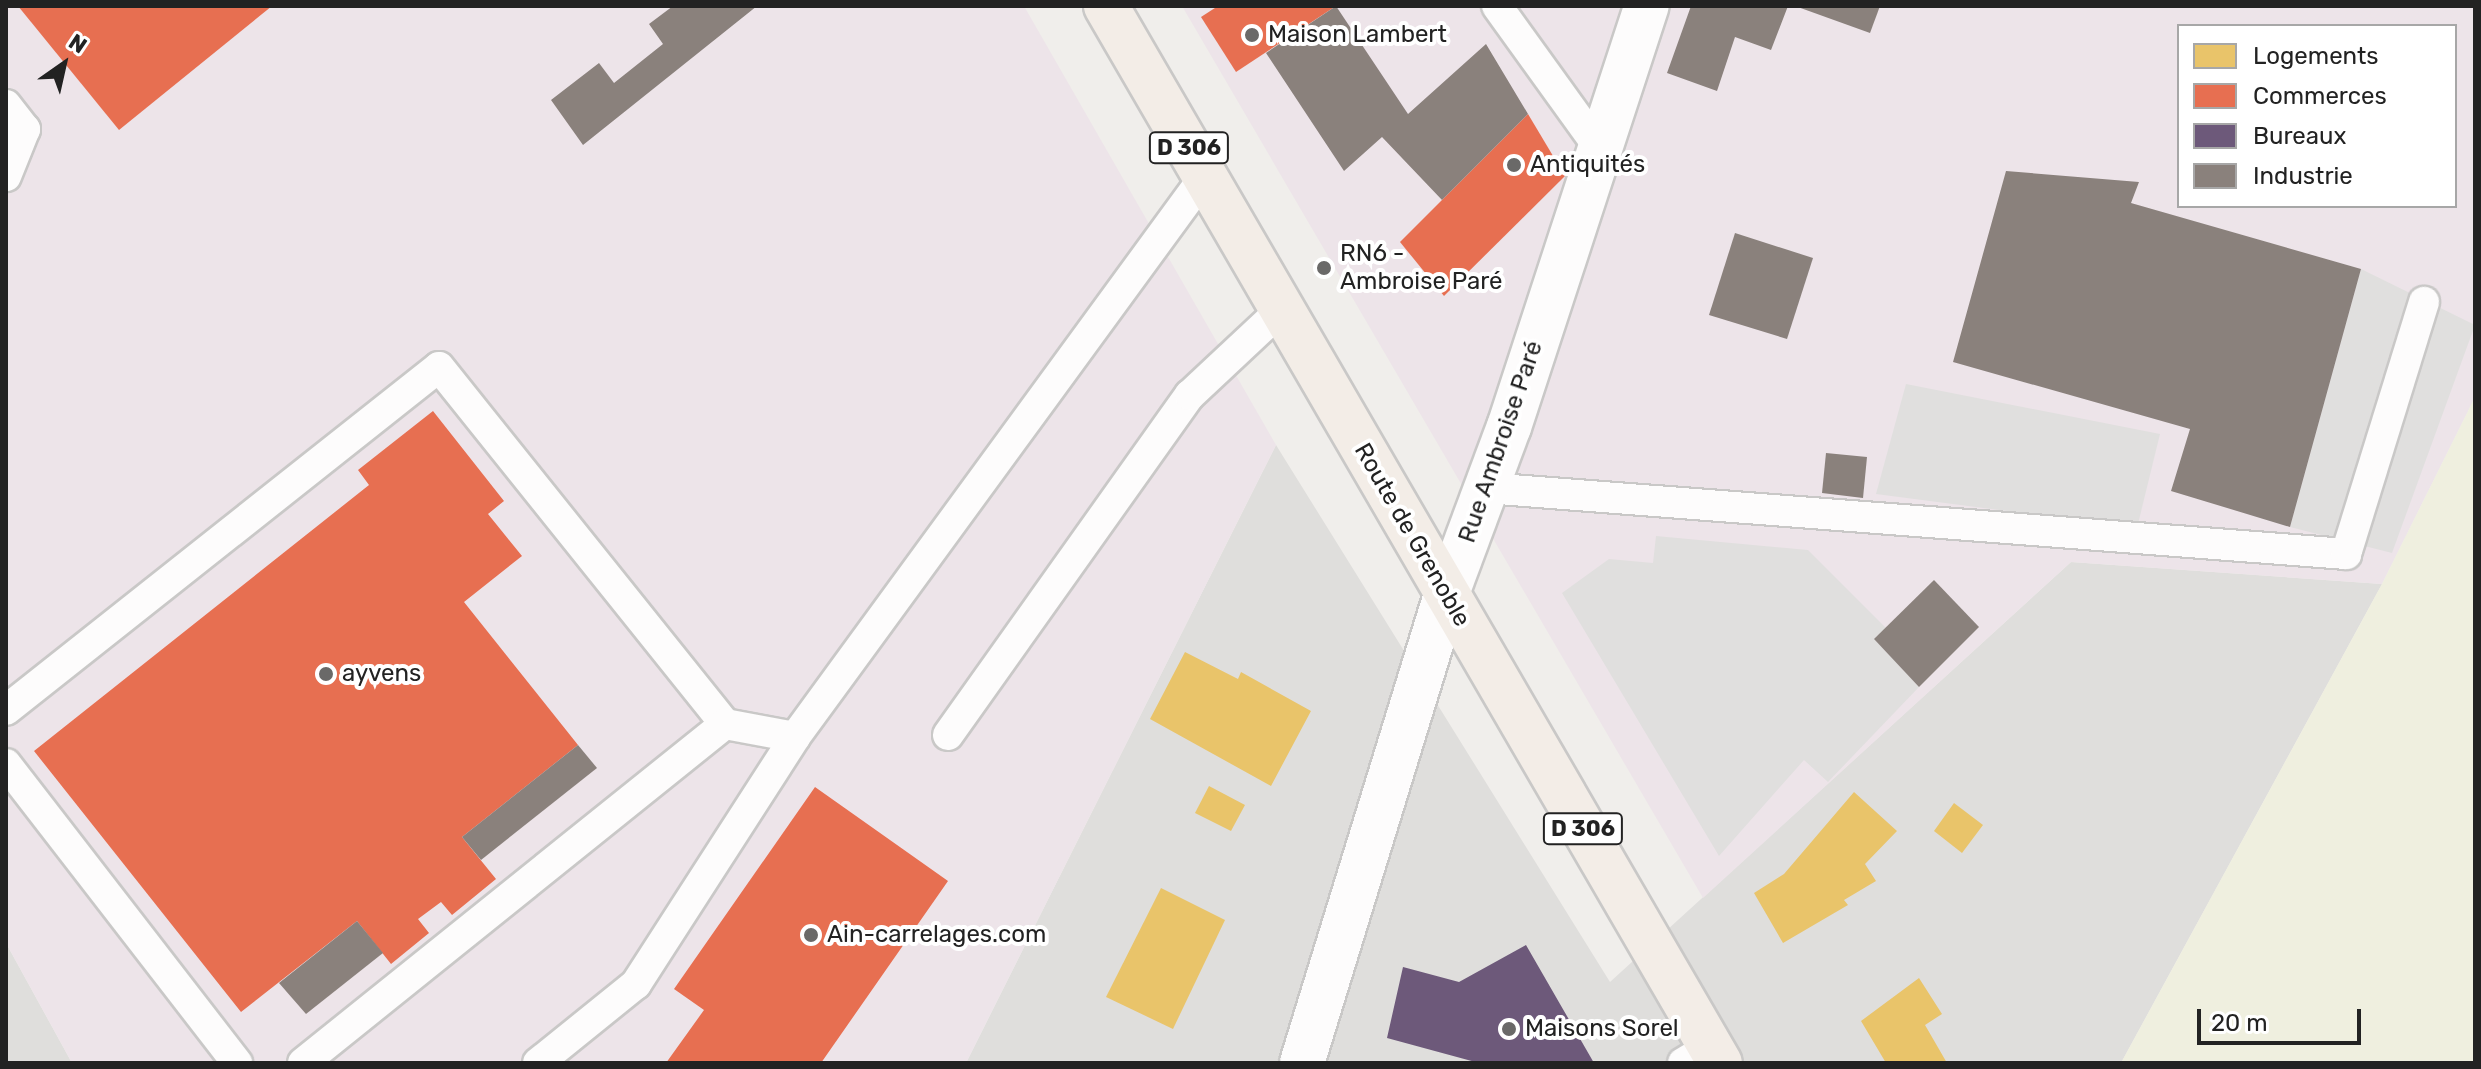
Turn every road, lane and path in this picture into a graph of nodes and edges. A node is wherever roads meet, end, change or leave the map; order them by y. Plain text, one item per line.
1 (1106, 6) edge
2 (1497, 6) edge
3 (1647, 6) edge
4 (6, 105) edge
5 (1600, 149) junction
6 (6, 176) edge
7 (1205, 176) junction
8 (2424, 302) dead end
9 (1282, 309) junction
10 (1486, 488) junction
11 (1446, 596) junction
12 (6, 710) edge
13 (725, 724) junction
14 (948, 735) dead end
15 (795, 737) junction
16 (6, 764) edge
17 (1704, 1058) edge
18 (237, 1063) edge
19 (303, 1063) edge
20 (538, 1063) edge
21 (1302, 1063) edge

1 - 7 main road, Route de Grenoble / D 306
2 - 5 lane
3 - 5 street, Rue Ambroise Paré
4 - 6 lane
5 - 10 street, Rue Ambroise Paré
7 - 9 main road, Route de Grenoble / D 306
7 - 15 lane
8 - 10 lane
9 - 11 main road, Route de Grenoble / D 306
9 - 14 lane
10 - 11 street, Rue Ambroise Paré
11 - 17 main road, Route de Grenoble / D 306
11 - 21 street, Rue Ambroise Paré
12 - 13 lane
13 - 15 lane
13 - 19 lane
15 - 20 lane
16 - 18 lane

